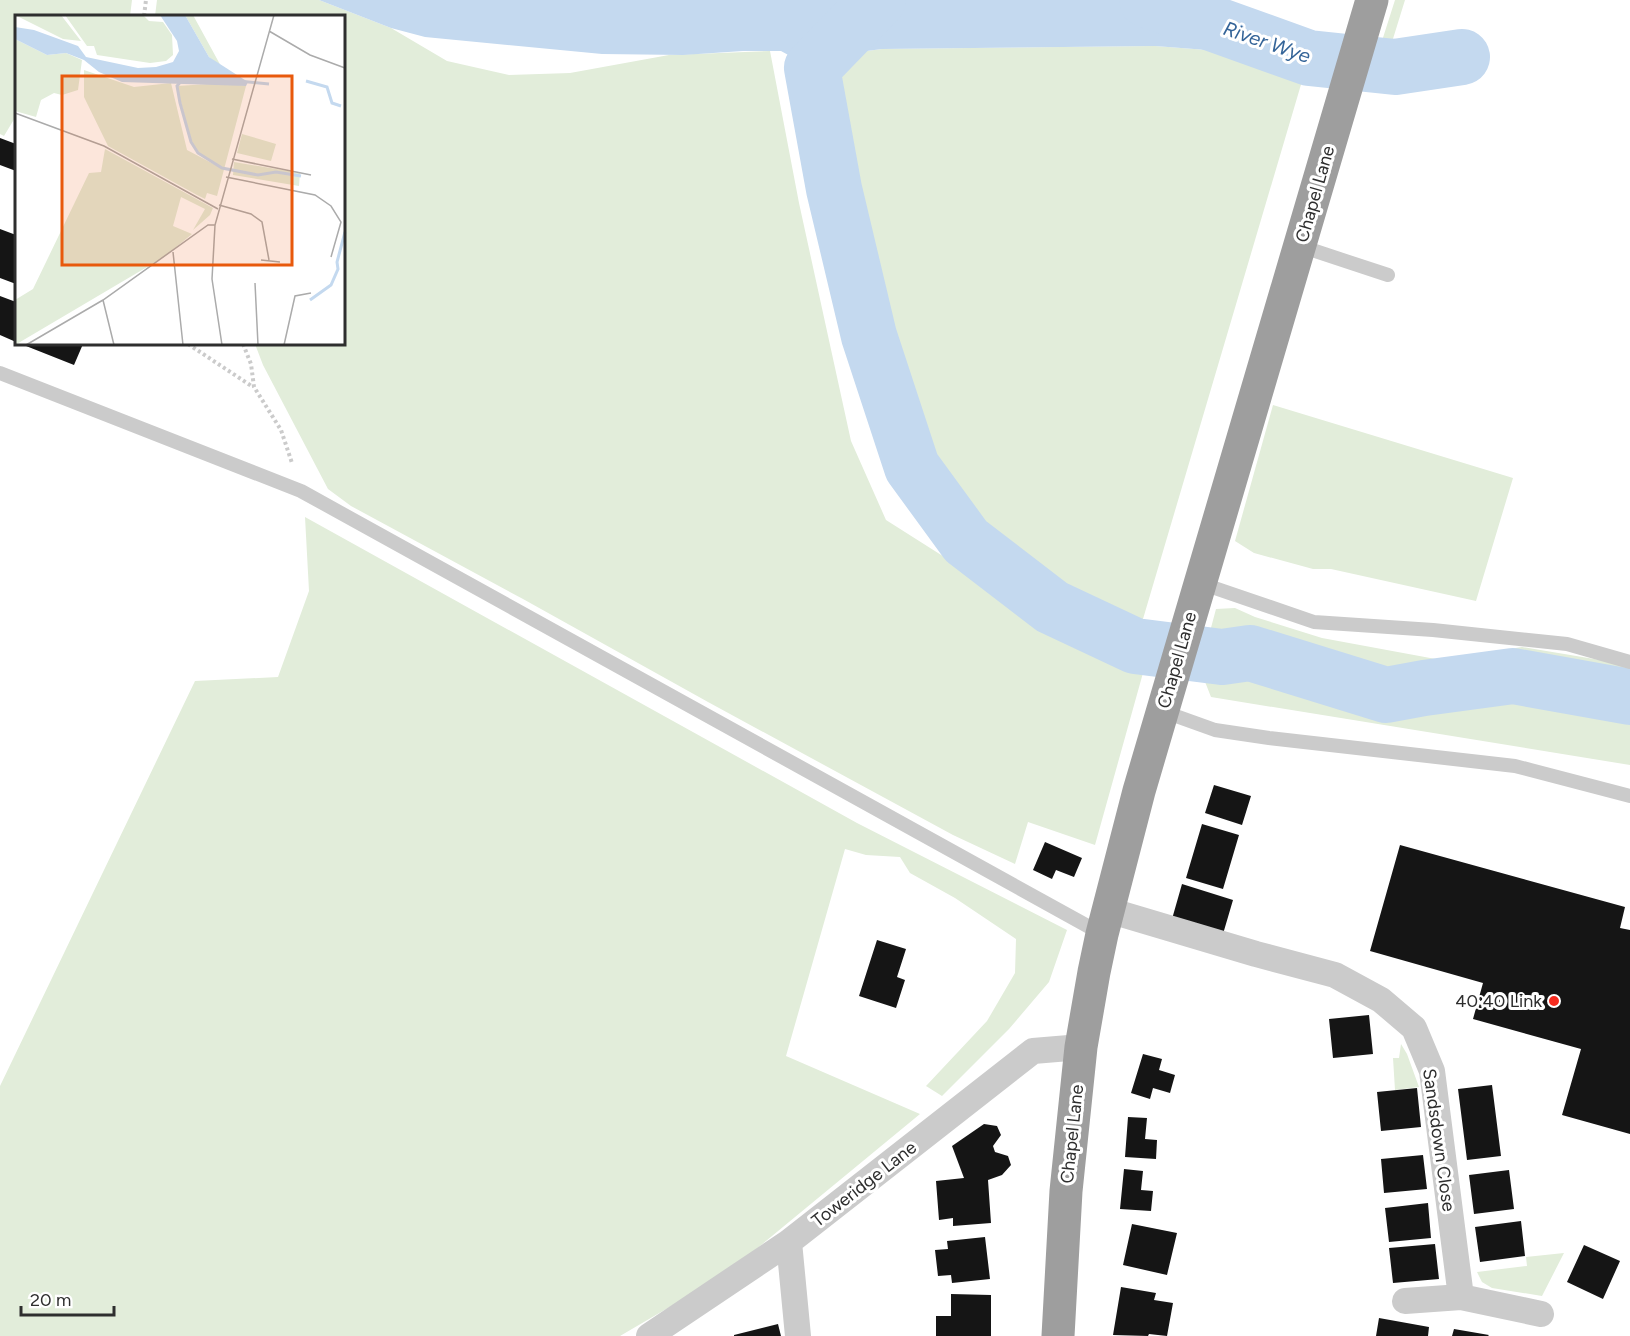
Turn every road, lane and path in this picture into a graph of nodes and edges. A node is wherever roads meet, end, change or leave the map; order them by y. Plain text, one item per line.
1 (146, 0) edge
2 (1372, 0) edge
3 (144, 15) edge
4 (1300, 246) junction
5 (1388, 275) dead end
6 (190, 345) edge
7 (243, 345) edge
8 (0, 373) edge
9 (254, 387) junction
10 (301, 491) junction
11 (1200, 583) junction
12 (1630, 662) edge
13 (1162, 711) junction
14 (1630, 796) edge
15 (1105, 922) junction
16 (1081, 1047) junction
17 (789, 1242) junction
18 (1461, 1297) junction
19 (1405, 1301) dead end
20 (1541, 1314) dead end
21 (649, 1336) edge
22 (798, 1336) edge
23 (1058, 1336) edge

1 - 3 path
2 - 4 highway, Chapel Lane
4 - 5 lane
4 - 11 highway, Chapel Lane
6 - 9 path
7 - 9 path
8 - 10 lane
9 - 10 path
10 - 15 lane
11 - 12 lane
11 - 13 highway, Chapel Lane
13 - 14 lane
13 - 15 highway, Chapel Lane
15 - 16 highway, Chapel Lane
15 - 18 street, Sandsdown Close
16 - 17 street, Toweridge Lane
16 - 23 highway, Chapel Lane
17 - 21 street, Toweridge Lane
17 - 22 street
18 - 19 street
18 - 20 street

